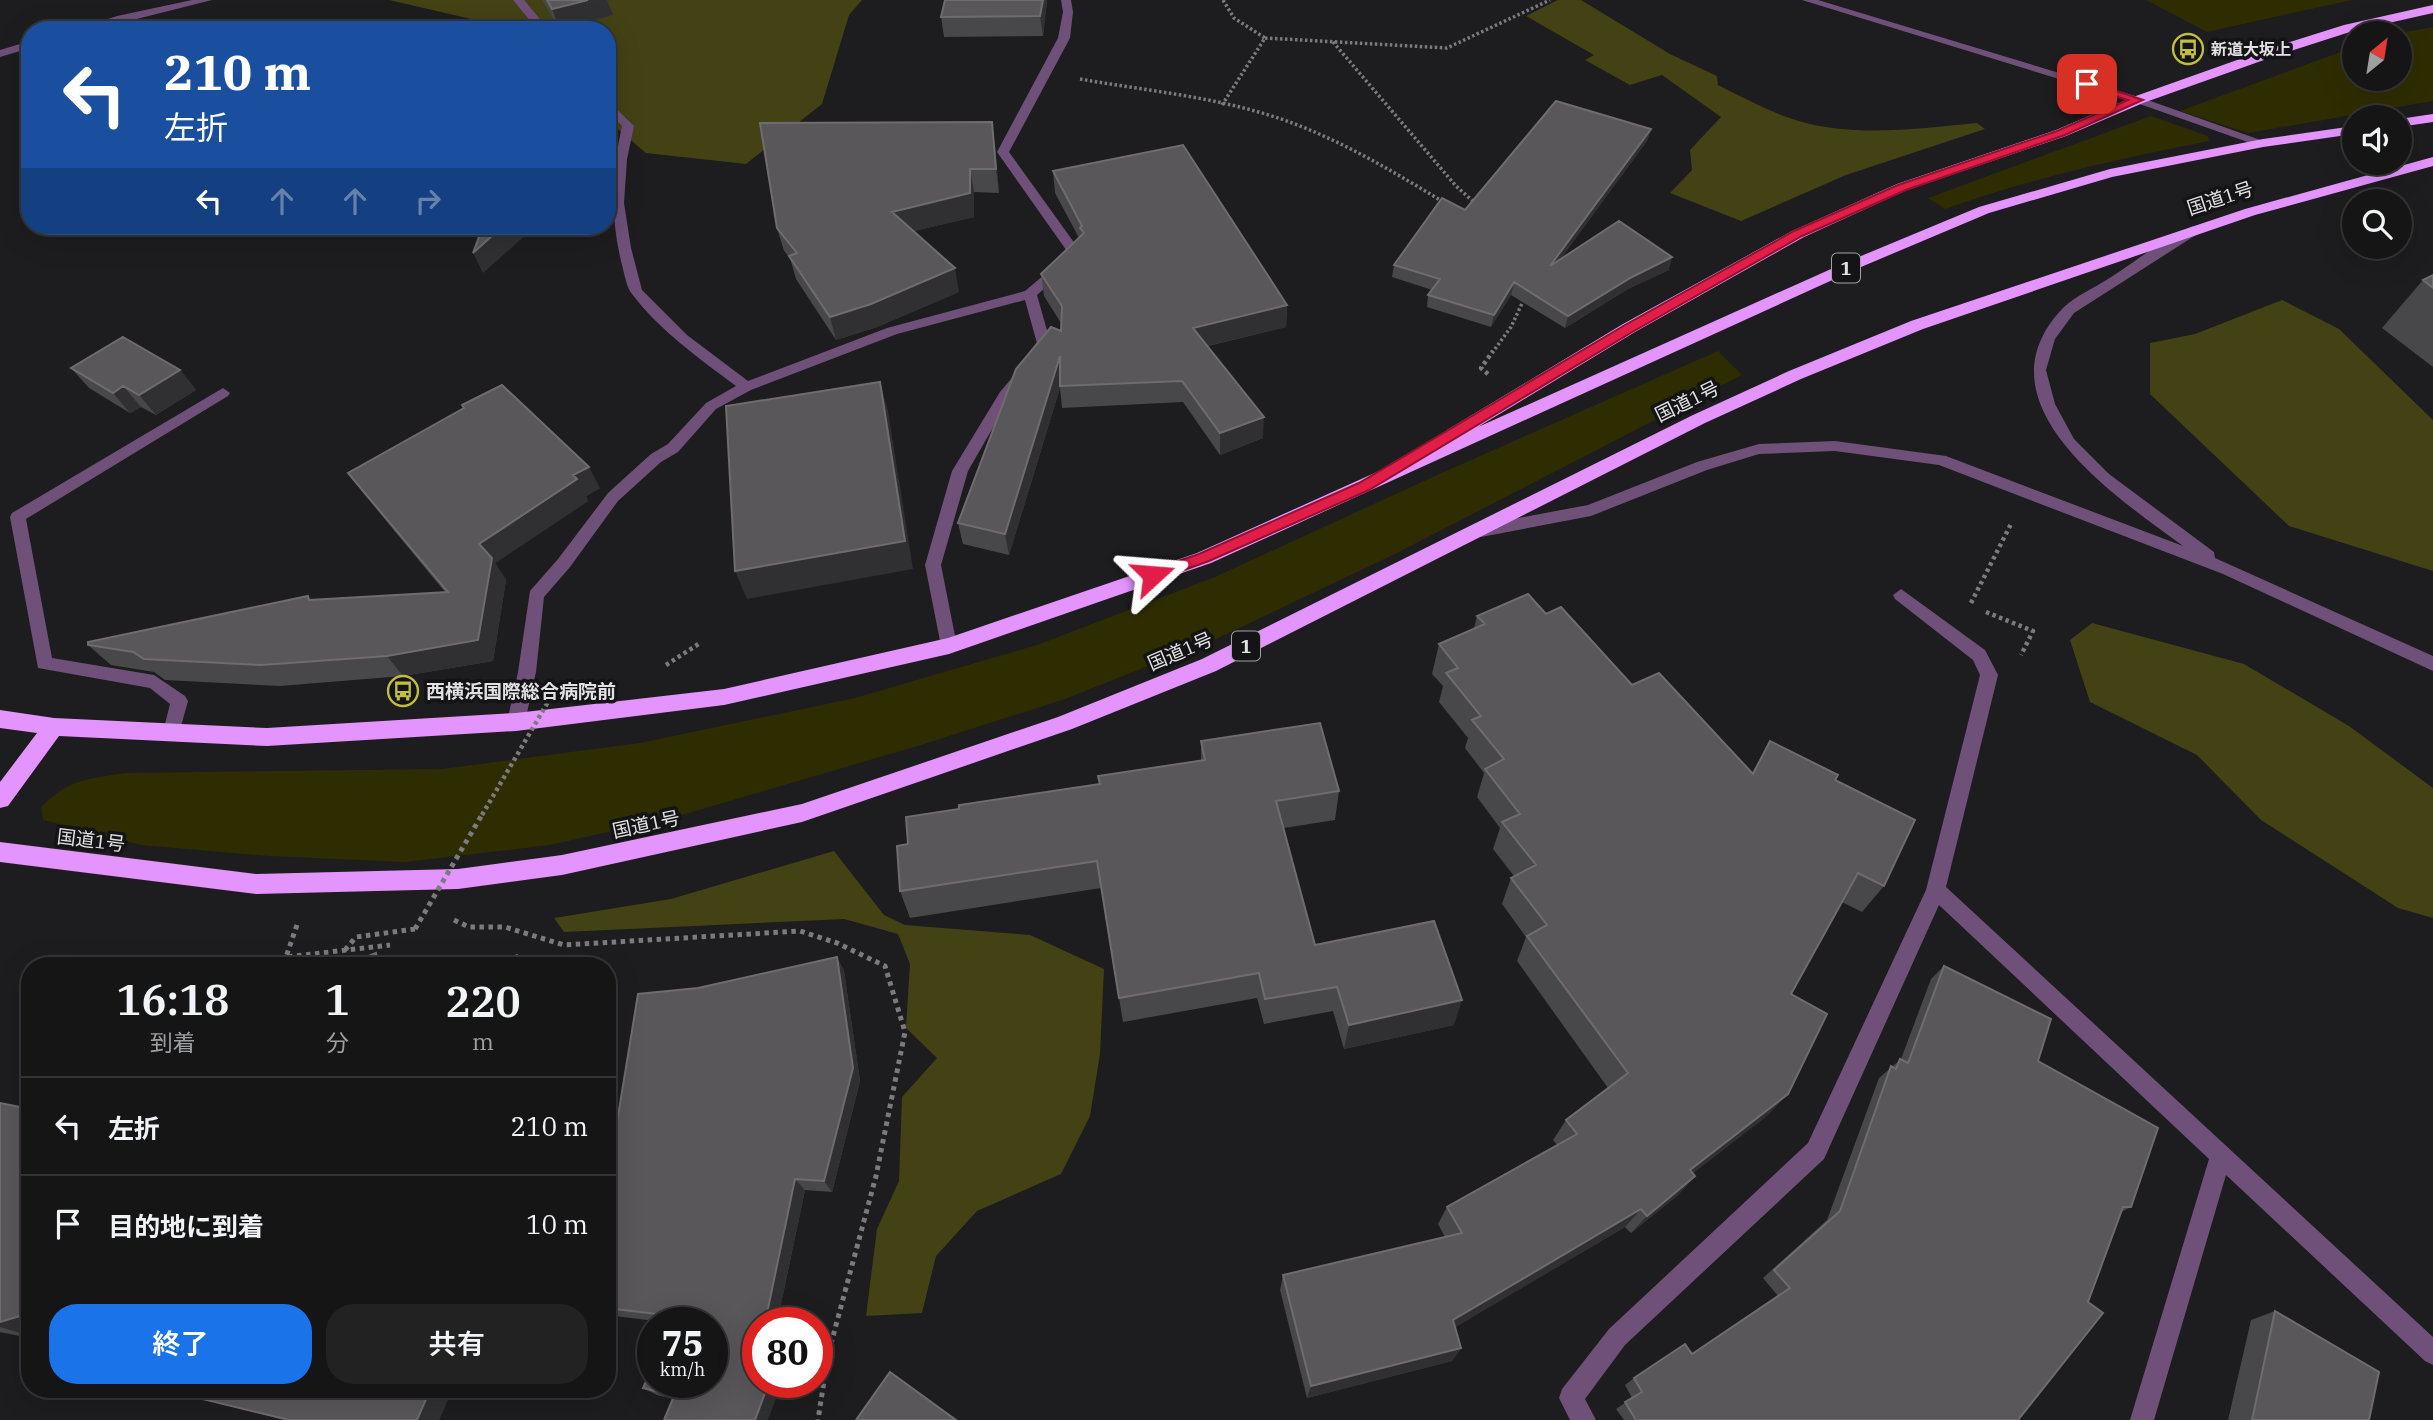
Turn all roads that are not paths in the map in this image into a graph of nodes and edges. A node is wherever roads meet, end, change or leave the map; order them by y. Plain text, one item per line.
1 (207, 0) edge
2 (518, 0) edge
3 (1066, 0) edge
4 (1807, 0) edge
5 (2433, 9) edge
6 (111, 21) edge
7 (536, 21) edge
8 (21, 47) edge
9 (0, 54) edge
10 (2138, 100) junction
11 (616, 113) edge
12 (2433, 118) edge
13 (2412, 121) edge
14 (2342, 132) edge
15 (2263, 143) junction
16 (2433, 161) edge
17 (2194, 230) junction
18 (1030, 294) junction
19 (746, 387) junction
20 (223, 393) dead end
21 (1364, 487) junction
22 (1481, 531) junction
23 (2229, 570) junction
24 (1901, 595) dead end
25 (949, 646) junction
26 (2433, 664) edge
27 (0, 719) edge
28 (516, 722) junction
29 (54, 727) junction
30 (172, 732) junction
31 (0, 799) edge
32 (0, 852) edge
33 (1936, 890) junction
34 (2220, 1157) junction
35 (2433, 1353) edge
36 (1584, 1420) edge
37 (2142, 1420) edge

1 - 6 street
2 - 7 street
3 - 18 street
4 - 10 street
5 - 10 highway, 1
8 - 9 street
10 - 15 street
10 - 21 highway, 1
11 - 19 street
12 - 13 highway
14 - 15 highway, 1
15 - 21 highway, 1
16 - 17 highway, 国道1号 / 1
17 - 22 highway, 国道1号 / 1
17 - 23 street
18 - 19 street
18 - 25 street
19 - 28 street
20 - 30 street
21 - 25 highway, 1
22 - 23 street
22 - 32 highway, 国道1号 / 1
23 - 26 street
24 - 33 street
25 - 28 highway, 1
27 - 29 highway, 1
28 - 30 highway, 1
29 - 30 highway, 1
29 - 31 highway
33 - 34 street
33 - 36 street
34 - 35 street
34 - 37 street

